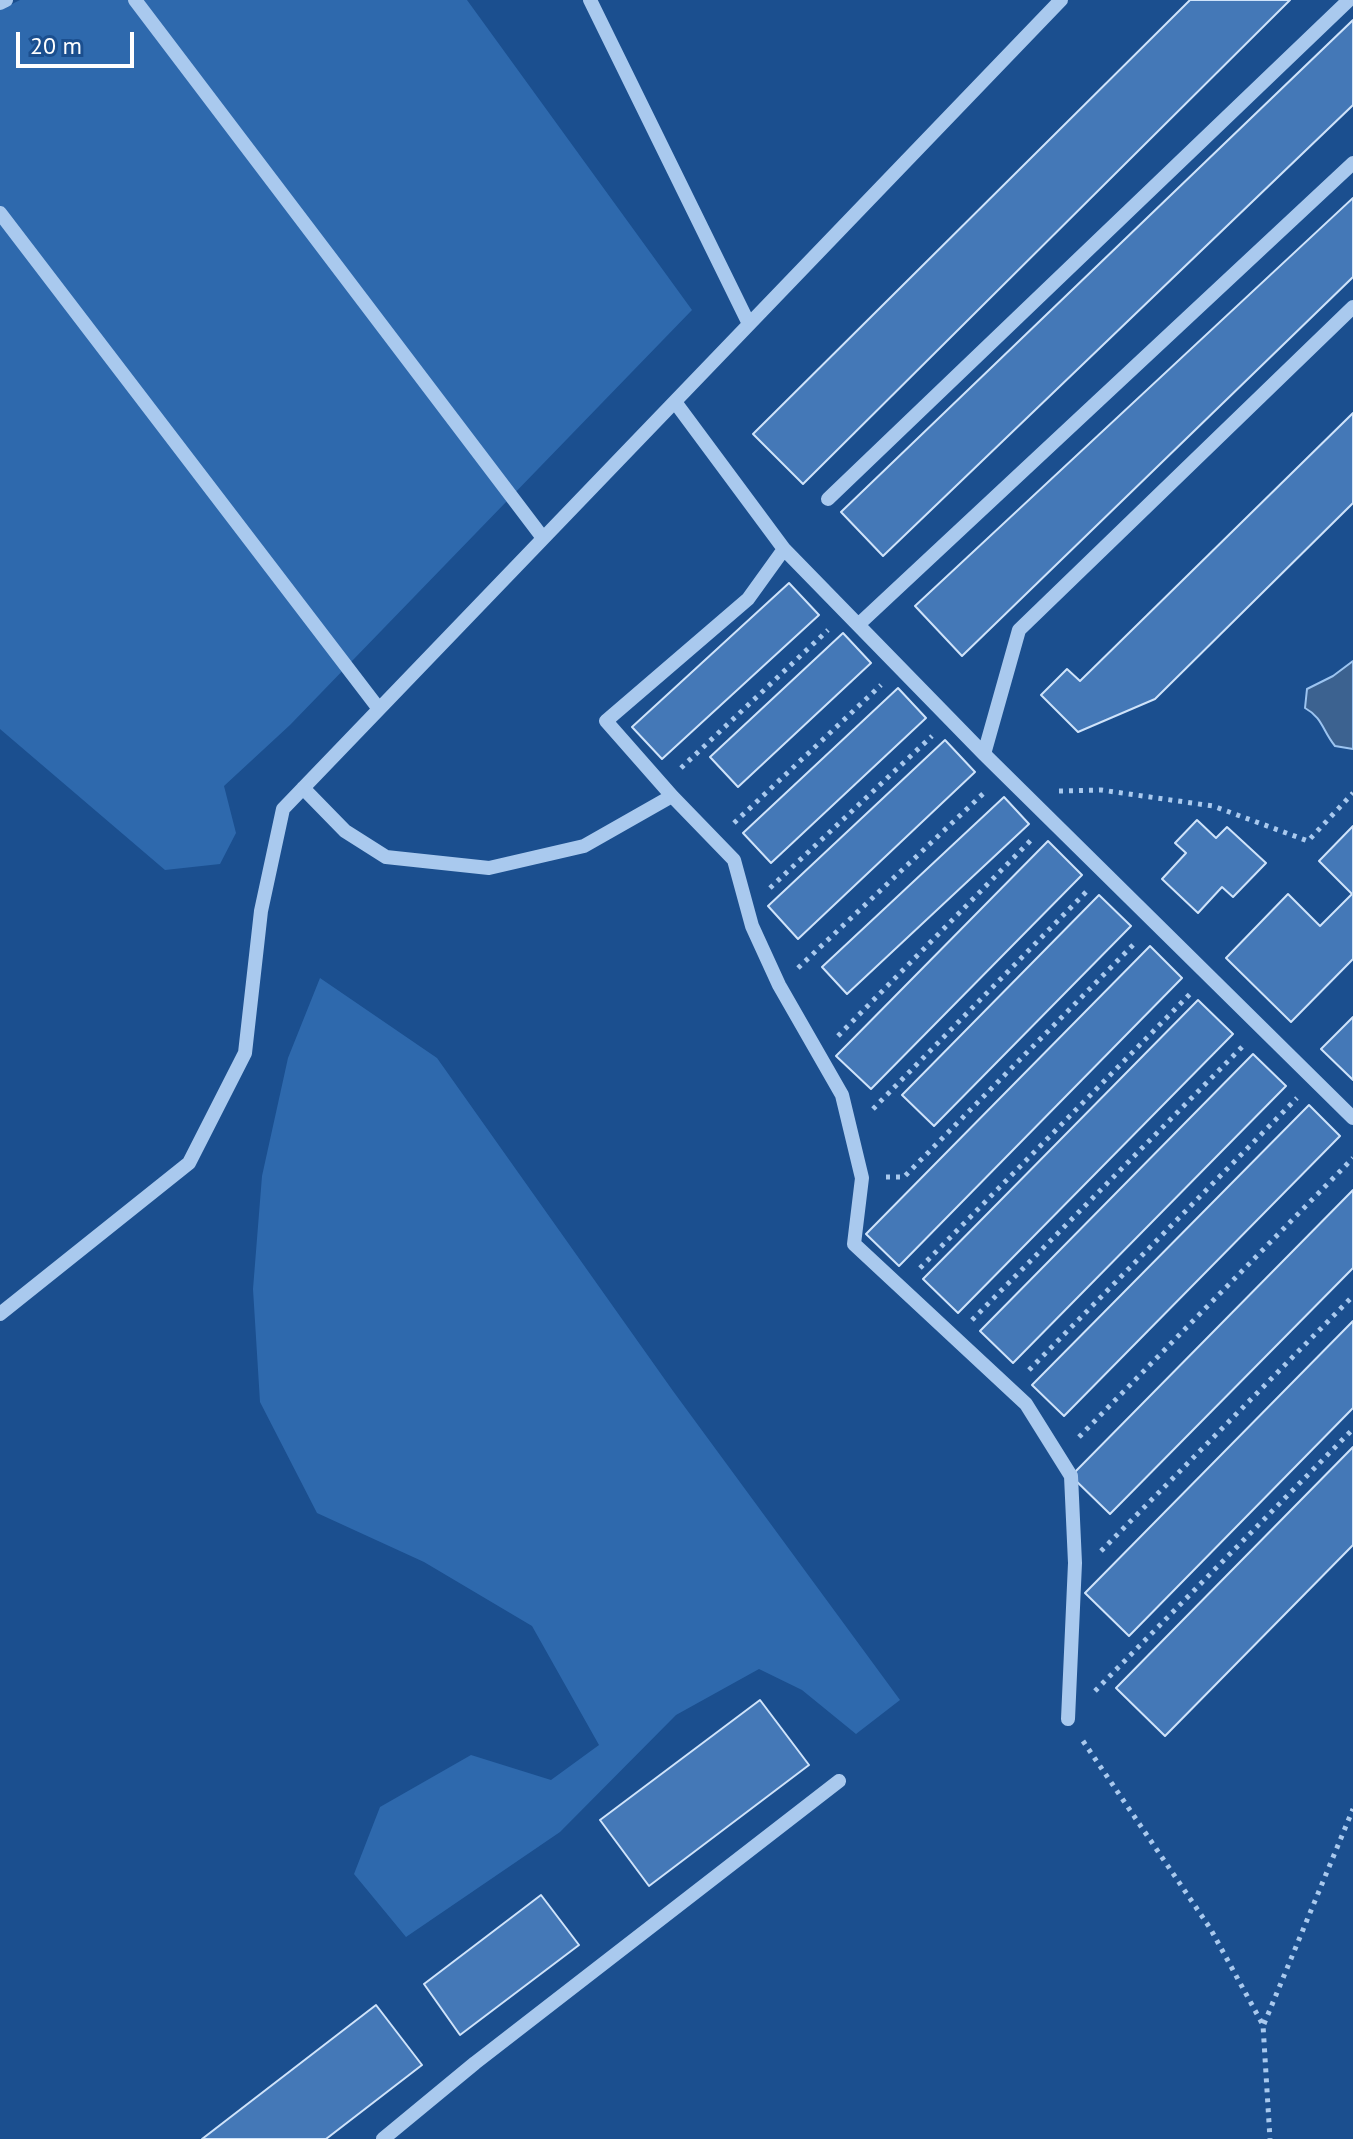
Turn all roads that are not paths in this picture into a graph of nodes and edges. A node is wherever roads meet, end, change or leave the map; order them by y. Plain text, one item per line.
1 (6, 0) edge
2 (135, 0) edge
3 (590, 0) edge
4 (1061, 0) edge
5 (1349, 0) edge
6 (0, 3) edge
7 (1353, 163) edge
8 (0, 213) edge
9 (1353, 307) edge
10 (749, 324) junction
11 (675, 402) junction
12 (828, 499) dead end
13 (543, 538) junction
14 (784, 549) junction
15 (858, 625) junction
16 (379, 709) junction
17 (984, 754) junction
18 (303, 788) junction
19 (668, 790) junction
20 (1353, 1118) edge
21 (0, 1314) edge
22 (1068, 1719) road end
23 (839, 1781) dead end
24 (383, 2139) edge

1 - 6 street
2 - 13 street
3 - 10 street
4 - 10 street
5 - 12 street
7 - 15 street
8 - 16 street
9 - 17 street
10 - 11 street
11 - 13 street
11 - 14 street
13 - 16 street
14 - 15 street
14 - 19 street
15 - 17 street
16 - 18 street
17 - 20 street
18 - 19 street
18 - 21 street
19 - 22 street
23 - 24 street

